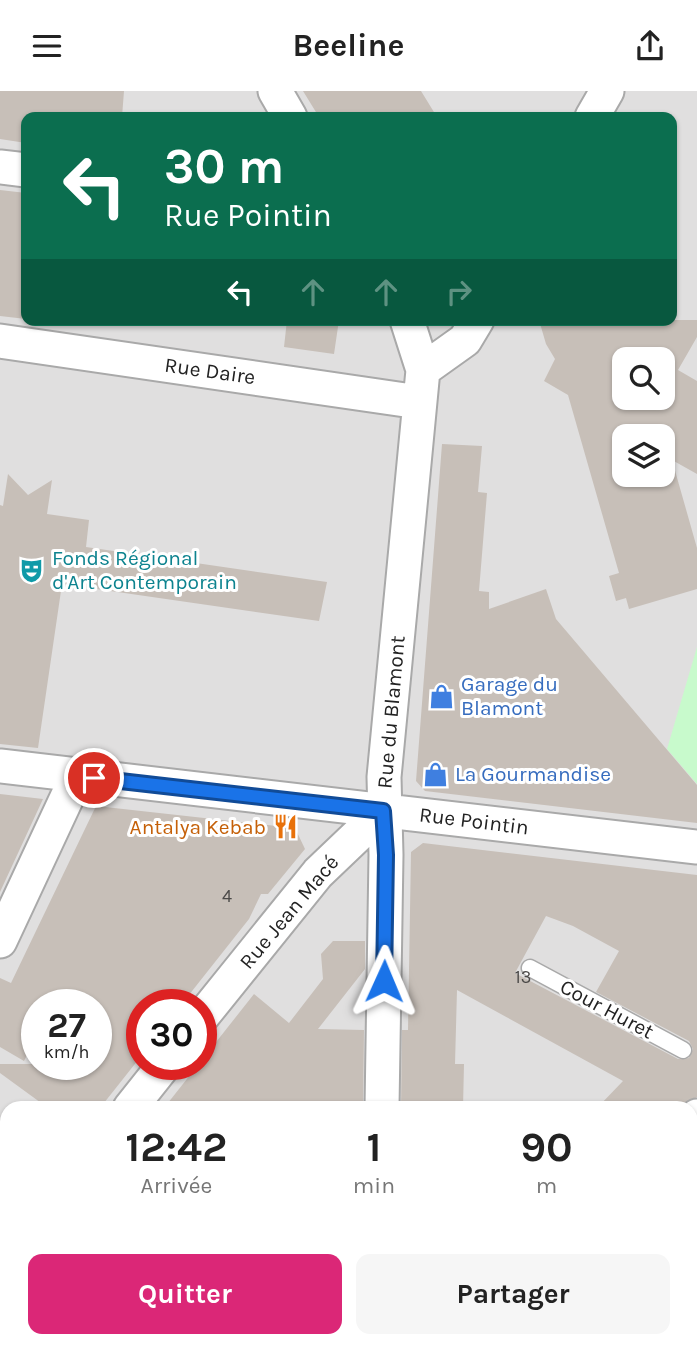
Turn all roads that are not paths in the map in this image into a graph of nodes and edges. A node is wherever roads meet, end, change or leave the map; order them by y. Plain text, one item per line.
1 (275, 91) edge
2 (607, 91) edge
3 (287, 112) edge
4 (595, 112) edge
5 (0, 167) edge
6 (21, 169) edge
7 (408, 326) edge
8 (473, 326) edge
9 (0, 341) edge
10 (421, 386) junction
11 (0, 767) edge
12 (77, 776) junction
13 (383, 811) junction
14 (697, 847) edge
15 (0, 941) edge
16 (530, 968) dead end
17 (217, 999) edge
18 (683, 1050) dead end
19 (152, 1080) edge
20 (136, 1101) edge
21 (382, 1101) edge

1 - 3 street
2 - 4 street
5 - 6 street
7 - 10 street, Rue du Blamont
8 - 10 street
9 - 10 street, Rue Daire
10 - 13 street, Rue du Blamont
11 - 12 street, Rue Pointin
12 - 13 street, Rue Pointin
12 - 15 street
13 - 14 street, Rue Pointin
13 - 17 street, Rue Jean Macé
13 - 21 street, Rue du Blamont
16 - 18 lane, Cour Huret
19 - 20 street

